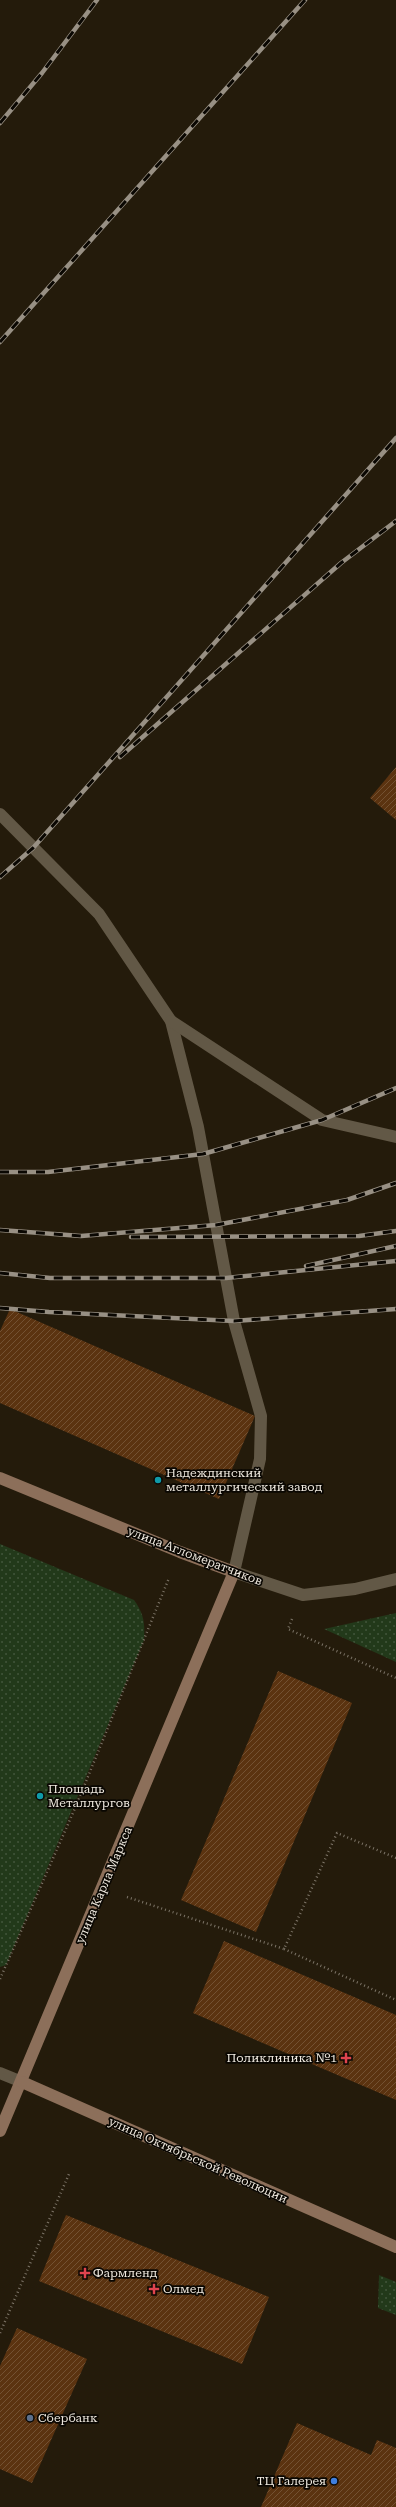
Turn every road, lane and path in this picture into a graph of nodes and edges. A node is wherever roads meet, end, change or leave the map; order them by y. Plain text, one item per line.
1 (0, 814) edge
2 (171, 1021) junction
3 (396, 1137) edge
4 (0, 1478) edge
5 (180, 1552) junction
6 (234, 1572) junction
7 (396, 1579) edge
8 (303, 1595) junction
9 (396, 1678) edge
10 (396, 1858) edge
11 (103, 1889) junction
12 (284, 1949) junction
13 (0, 1979) edge
14 (396, 2000) edge
15 (0, 2073) edge
16 (22, 2082) junction
17 (0, 2131) edge
18 (69, 2174) dead end
19 (396, 2247) edge
20 (0, 2333) edge

1 - 2 street
2 - 3 street
2 - 6 street
4 - 5 street, улица Агломератчиков
5 - 6 street, улица Агломератчиков
5 - 13 path
6 - 8 street, улица Агломератчиков
6 - 11 street, улица Карла Маркса
7 - 8 street, улица Агломератчиков
8 - 9 path
10 - 12 path
11 - 12 path
11 - 16 street, улица Карла Маркса
12 - 14 path
15 - 16 street, улица Октябрьской Революции
16 - 17 street, улица Карла Маркса
16 - 19 street, улица Октябрьской Революции
18 - 20 path

